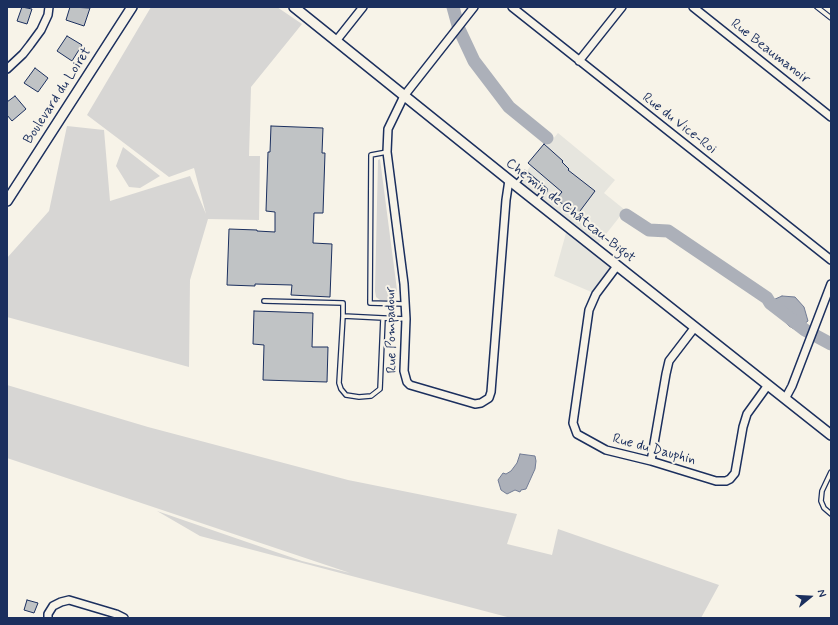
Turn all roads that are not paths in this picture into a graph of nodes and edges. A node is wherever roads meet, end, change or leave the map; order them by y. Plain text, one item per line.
1 (49, 7) edge
2 (132, 7) edge
3 (294, 7) edge
4 (363, 7) edge
5 (474, 7) edge
6 (512, 7) edge
7 (622, 7) edge
8 (692, 7) edge
9 (817, 7) edge
10 (831, 18) edge
11 (336, 41) junction
12 (579, 61) junction
13 (7, 69) edge
14 (404, 96) junction
15 (831, 117) edge
16 (387, 152) junction
17 (512, 183) junction
18 (7, 201) edge
19 (536, 202) junction
20 (831, 260) edge
21 (617, 266) junction
22 (831, 284) edge
23 (264, 301) dead end
24 (405, 304) junction
25 (343, 316) junction
26 (382, 318) junction
27 (406, 320) junction
28 (695, 327) junction
29 (768, 385) junction
30 (784, 398) junction
31 (831, 435) edge
32 (652, 461) junction
33 (831, 472) edge
34 (831, 514) edge
35 (48, 618) edge
36 (124, 618) edge

1 - 13 street
2 - 18 street, Boulevard du Loiret
3 - 11 street, Chemin de Château-Bigot
4 - 11 street
5 - 14 street, Rue Pompadour
6 - 12 street, Rue du Vice-Roi
7 - 12 street
8 - 15 street, Rue Beaumanoir
9 - 10 lane
11 - 14 street, Chemin de Château-Bigot
12 - 20 street, Rue du Vice-Roi
14 - 16 street, Rue Pompadour
14 - 17 street, Chemin de Château-Bigot
16 - 24 street, Rue Pompadour
16 - 24 lane
17 - 19 street, Chemin de Château-Bigot
17 - 19 lane
17 - 27 street, Rue Pompadour
19 - 21 street, Chemin de Château-Bigot
21 - 28 street, Chemin de Château-Bigot
21 - 32 street, Rue du Dauphin
22 - 30 street
23 - 25 lane
24 - 27 street, Rue Pompadour
25 - 26 lane
25 - 26 lane
26 - 27 lane
28 - 29 street, Chemin de Château-Bigot
28 - 32 street
29 - 30 street, Chemin de Château-Bigot
29 - 32 street, Rue du Dauphin
30 - 31 street, Chemin de Château-Bigot
33 - 34 lane
35 - 36 street

